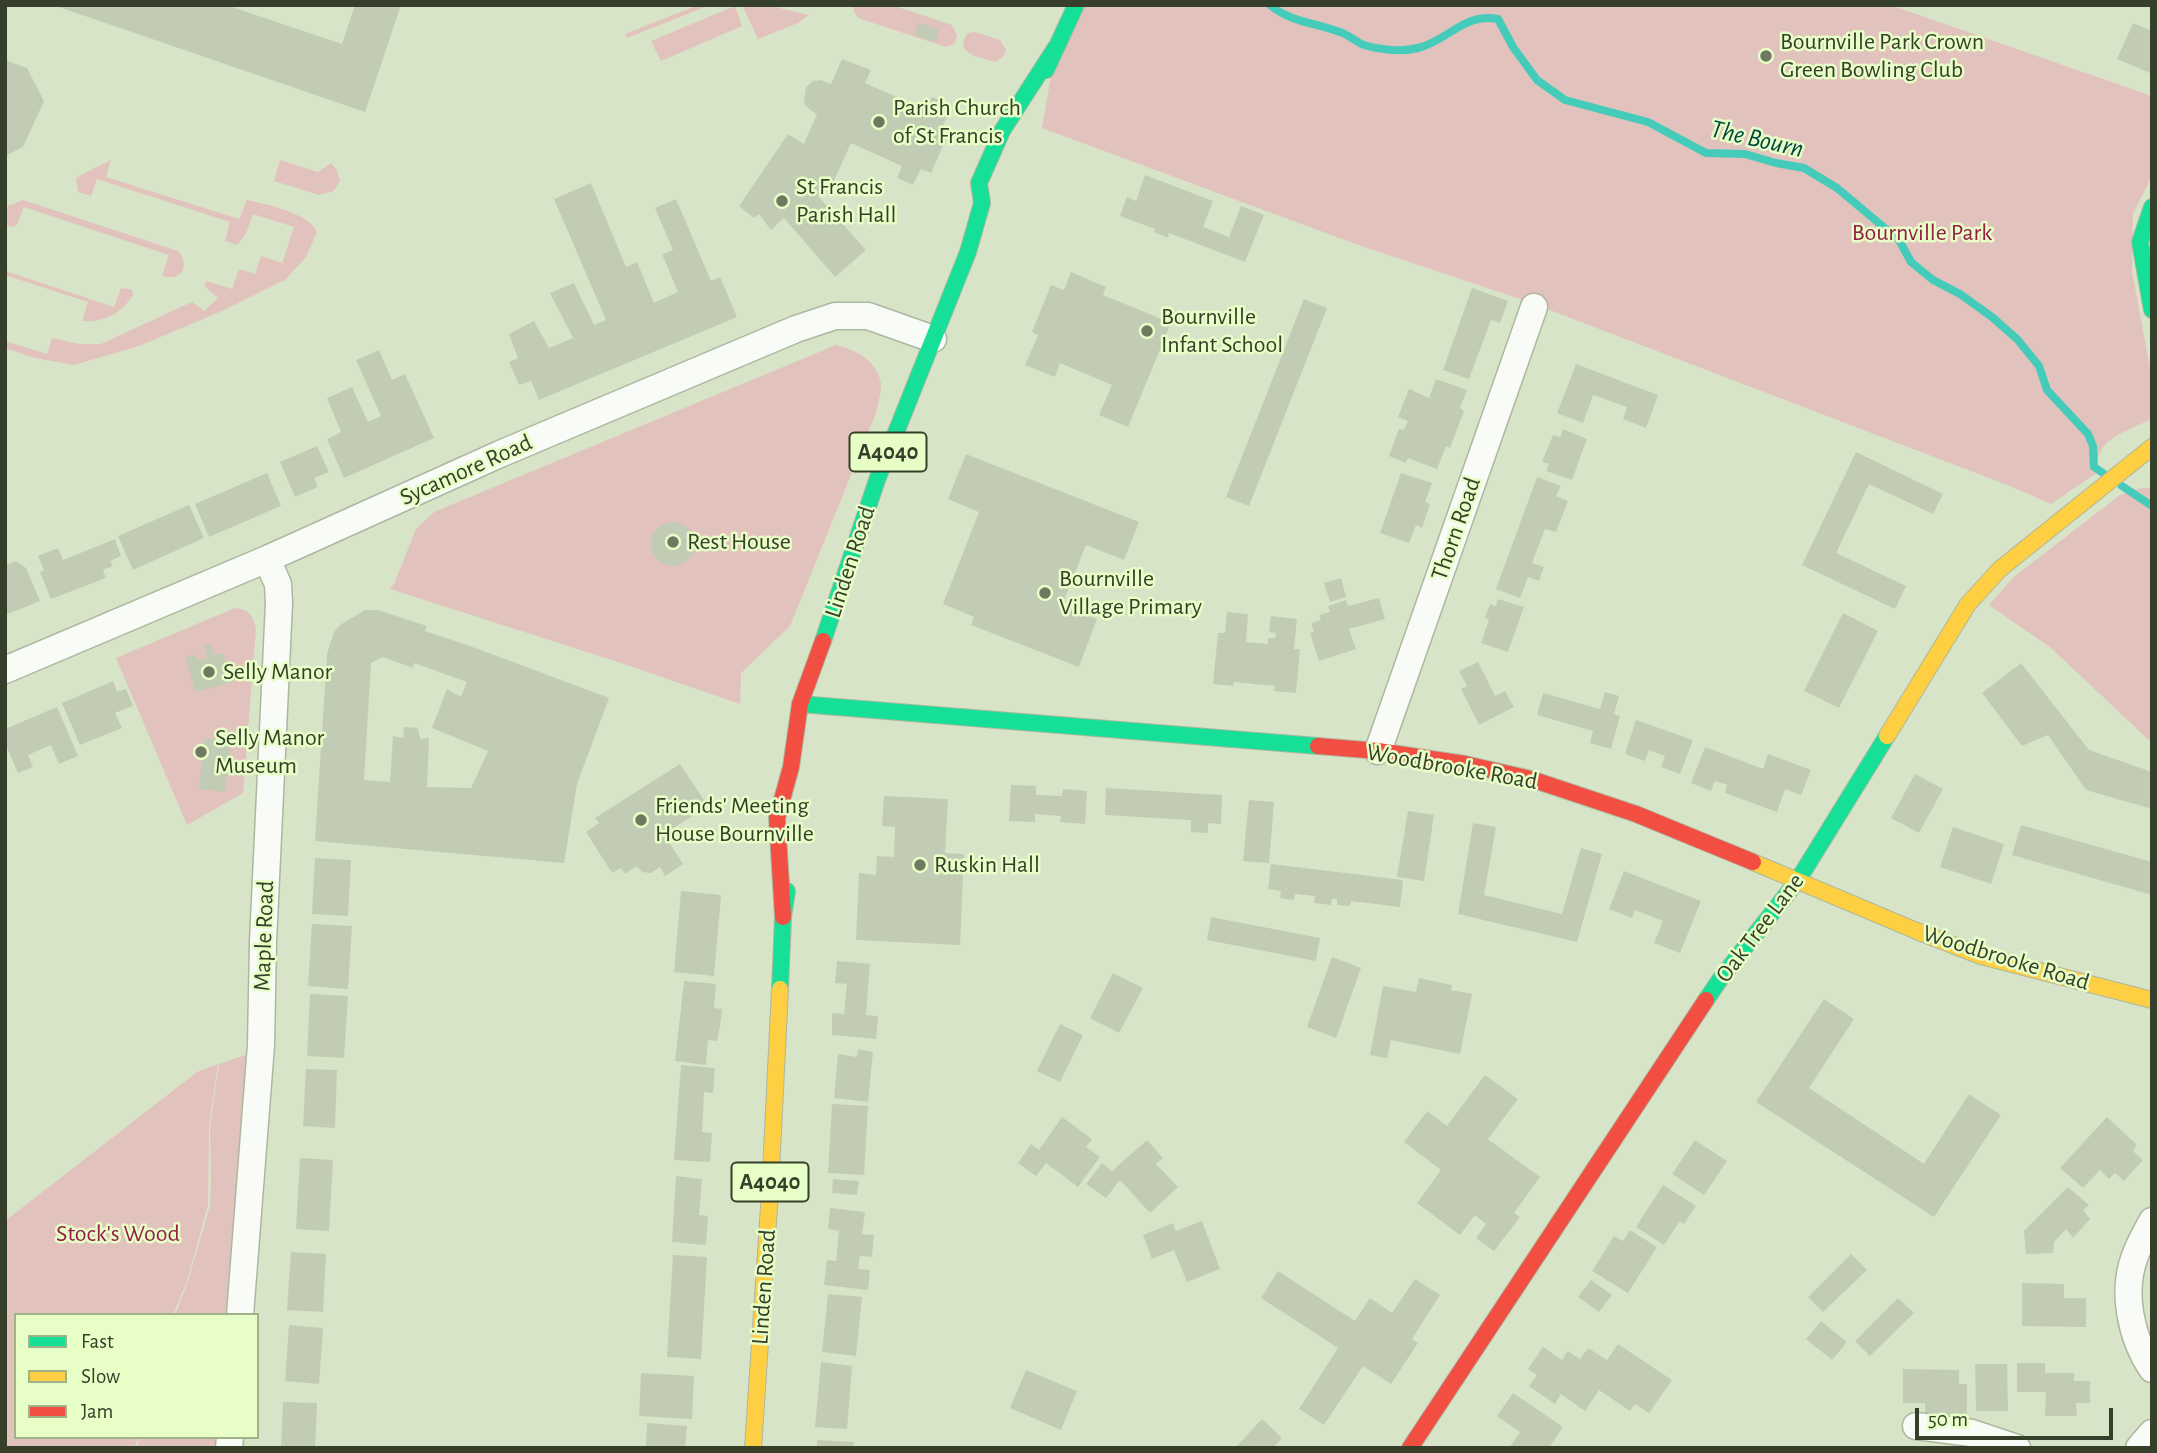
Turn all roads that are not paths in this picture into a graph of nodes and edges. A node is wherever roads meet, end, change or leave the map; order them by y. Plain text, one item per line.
1 (1076, 5) edge
2 (1056, 47) junction
3 (1017, 136) dead end
4 (995, 187) dead end
5 (982, 203) junction
6 (2152, 207) edge
7 (1534, 307) dead end
8 (2152, 310) edge
9 (933, 339) junction
10 (2152, 447) edge
11 (267, 559) junction
12 (5, 670) edge
13 (800, 704) junction
14 (1378, 751) junction
15 (792, 767) junction
16 (797, 804) dead end
17 (795, 841) dead end
18 (1798, 880) junction
19 (783, 917) junction
20 (2152, 1000) edge
21 (2152, 1221) edge
22 (240, 1313) edge
23 (2152, 1369) edge
24 (1916, 1426) dead end
25 (2152, 1433) edge
26 (753, 1448) edge
27 (1410, 1448) edge
28 (2017, 1448) edge
29 (2139, 1448) edge

1 - 2 main road, Linden Road / A4040
2 - 3 main road, Linden Road / A4040
2 - 5 main road, Linden Road / A4040
4 - 5 main road, Linden Road / A4040
5 - 9 main road, Linden Road / A4040
6 - 8 main road
7 - 14 street, Thorn Road
9 - 11 street, Sycamore Road
9 - 13 main road, Linden Road / A4040
10 - 18 main road, Oak Tree Lane
11 - 12 street, Sycamore Road
11 - 22 street, Maple Road
13 - 14 main road, Woodbrooke Road
13 - 15 main road, Linden Road / A4040
14 - 18 main road, Woodbrooke Road
15 - 16 main road, Linden Road / A4040
15 - 19 main road, Linden Road / A4040
17 - 19 main road, Linden Road / A4040
18 - 20 main road, Woodbrooke Road
18 - 27 main road, Oak Tree Lane
19 - 26 main road, Linden Road / A4040
21 - 23 street
24 - 28 street
25 - 29 street

